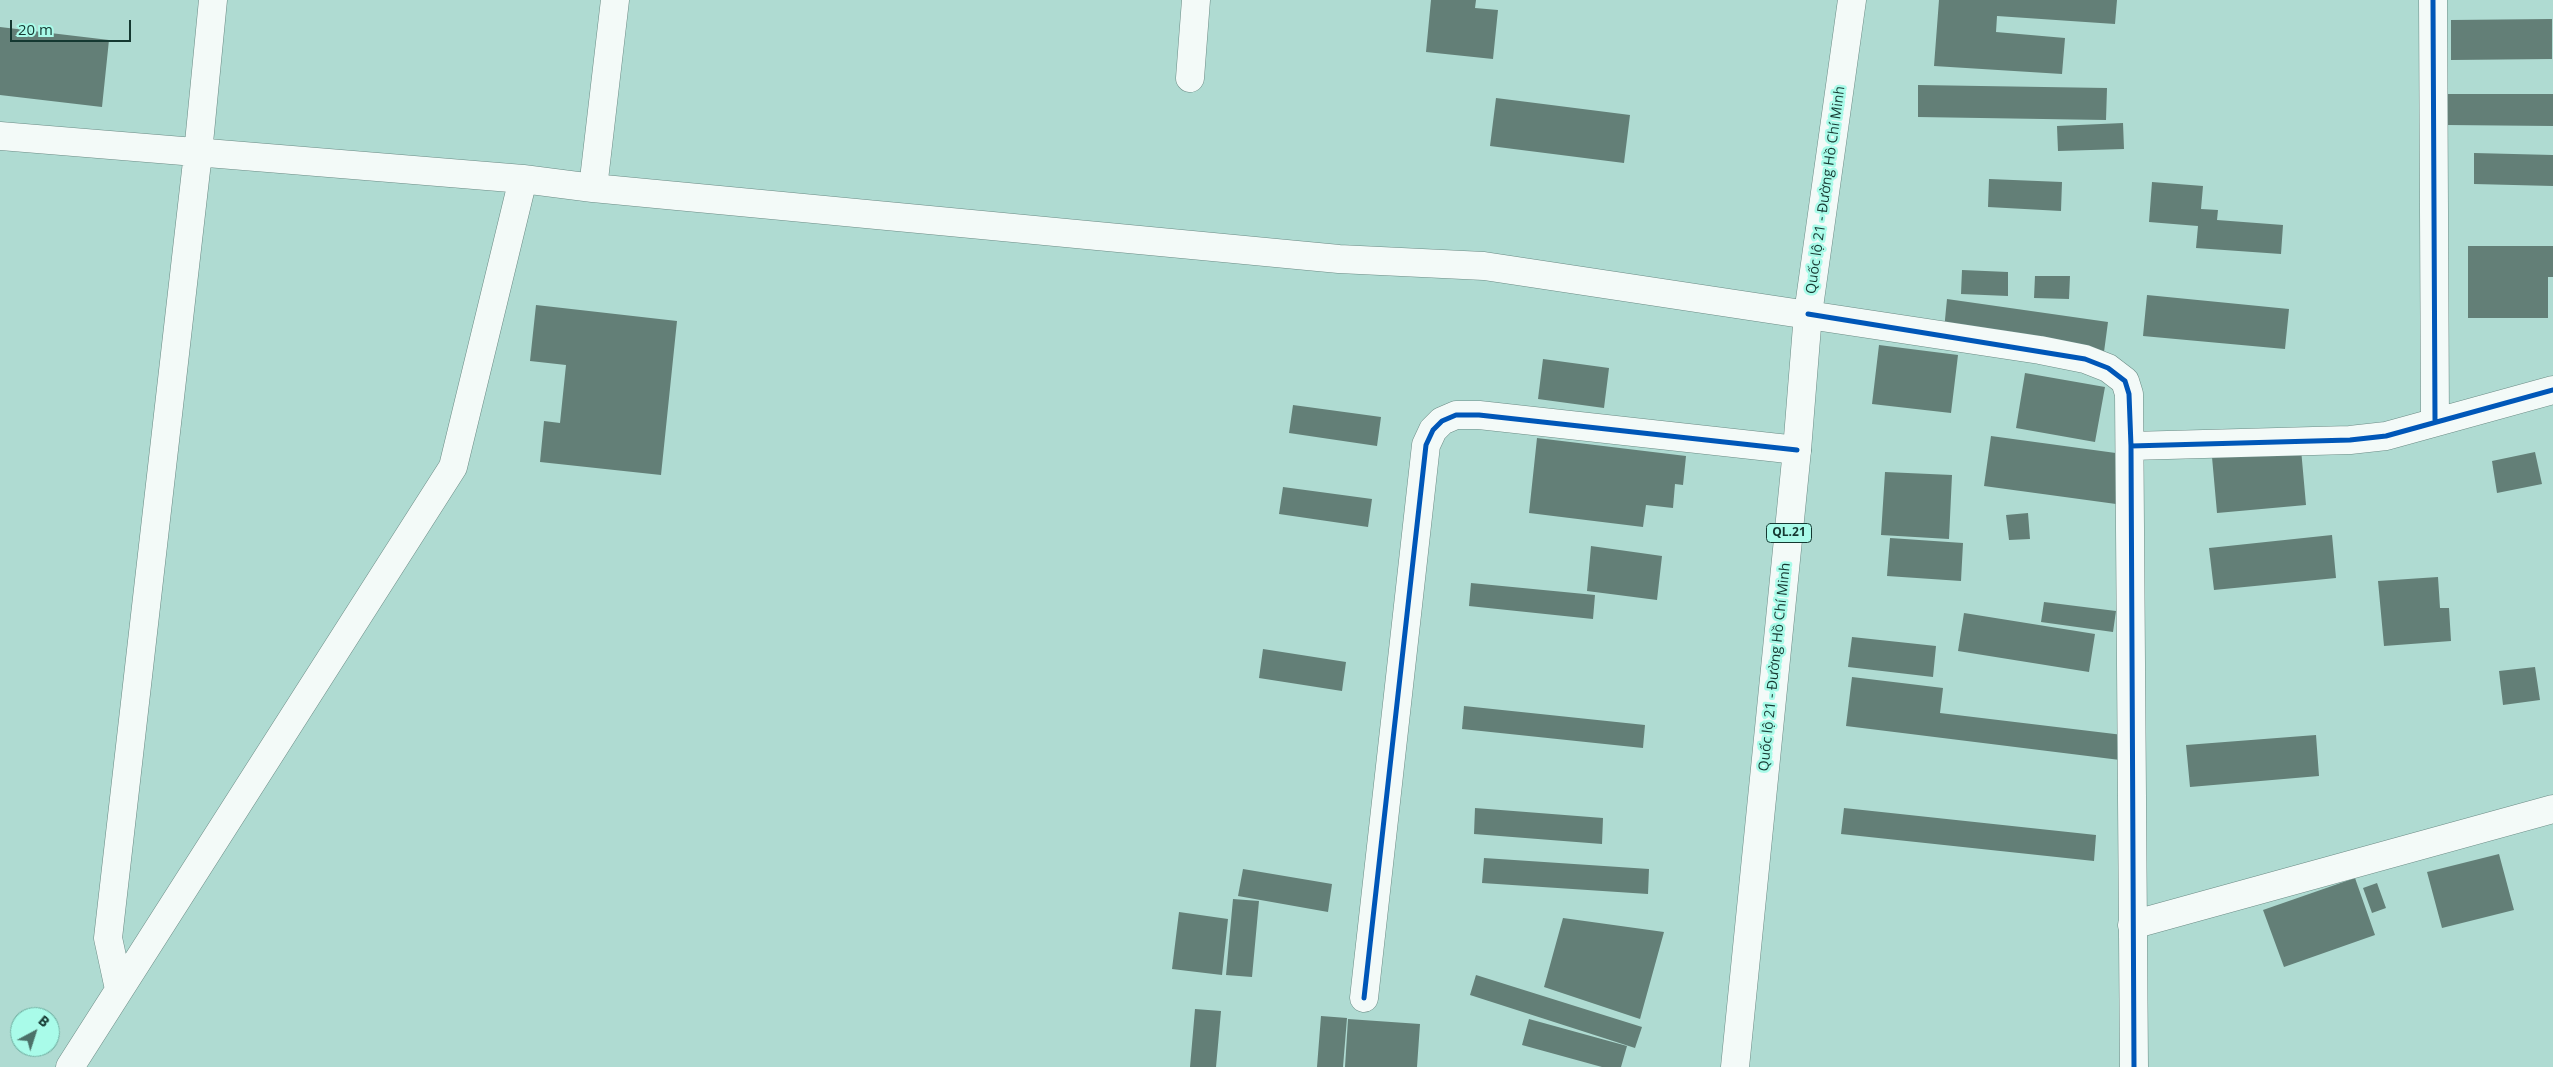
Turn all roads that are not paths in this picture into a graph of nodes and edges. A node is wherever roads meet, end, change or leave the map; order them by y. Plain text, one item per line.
1 (213, 0) edge
2 (615, 0) edge
3 (1196, 0) edge
4 (1852, 0) edge
5 (2433, 0) edge
6 (1190, 78) dead end
7 (0, 136) edge
8 (198, 152) junction
9 (523, 179) junction
10 (593, 188) junction
11 (1808, 314) junction
12 (2553, 390) edge
13 (2435, 421) junction
14 (2131, 446) junction
15 (1797, 450) junction
16 (2553, 809) edge
17 (2132, 925) junction
18 (119, 989) junction
19 (1364, 998) dead end
20 (70, 1067) edge
21 (1735, 1067) edge
22 (2134, 1067) edge

1 - 8 main road
2 - 10 main road
3 - 6 main road
4 - 11 main road, Quốc lộ 21 - Đường Hồ Chí Minh / QL.21
5 - 13 main road
7 - 8 main road
8 - 9 main road
8 - 18 main road
9 - 10 main road
9 - 18 main road
10 - 11 main road
11 - 14 main road
11 - 15 main road, Quốc lộ 21 - Đường Hồ Chí Minh / QL.21
12 - 13 main road
13 - 14 main road
14 - 17 main road
15 - 19 main road
15 - 21 main road, Quốc lộ 21 - Đường Hồ Chí Minh / QL.21
16 - 17 main road
17 - 22 main road
18 - 20 main road

